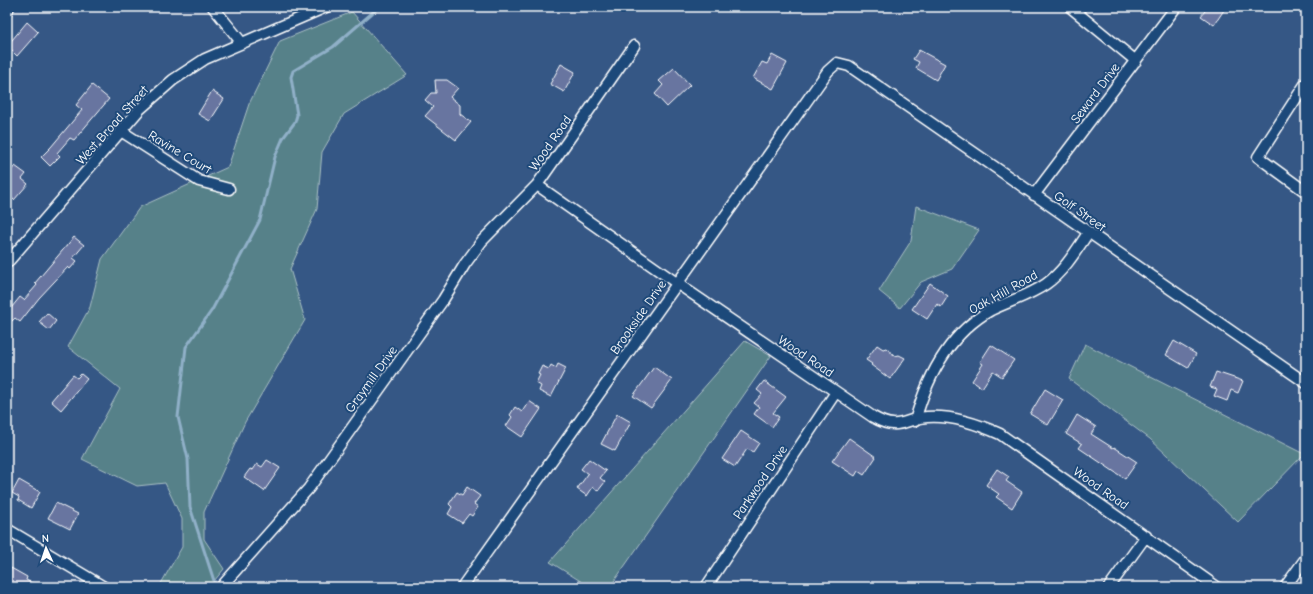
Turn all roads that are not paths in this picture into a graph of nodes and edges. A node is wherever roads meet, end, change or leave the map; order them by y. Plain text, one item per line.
1 (9, 7) edge
2 (213, 7) edge
3 (326, 7) edge
4 (1070, 7) edge
5 (1176, 7) edge
6 (7, 11) edge
7 (242, 43) junction
8 (634, 46) dead end
9 (1136, 61) junction
10 (837, 63) joint
11 (1306, 83) edge
12 (121, 131) junction
13 (537, 185) junction
14 (228, 189) dead end
15 (1306, 192) edge
16 (1034, 195) junction
17 (1088, 232) junction
18 (7, 263) edge
19 (678, 284) junction
20 (1306, 384) edge
21 (836, 392) junction
22 (915, 421) junction
23 (7, 529) edge
24 (1146, 536) junction
25 (1306, 558) edge
26 (104, 587) edge
27 (222, 587) edge
28 (462, 587) edge
29 (706, 587) edge
30 (1109, 587) edge
31 (1217, 587) edge
32 (1285, 587) edge

1 - 6 street
2 - 7 street
3 - 7 street, West Broad Street
4 - 9 street
5 - 9 street, Seward Drive
7 - 12 street, West Broad Street
8 - 13 street, Wood Road
9 - 16 street, Seward Drive
10 - 16 street, Golf Street
10 - 19 street, Brookside Drive
11 - 15 street
12 - 14 street, Ravine Court
12 - 18 street, West Broad Street
13 - 19 street, Wood Road
13 - 27 street, Graymill Drive
16 - 17 street, Golf Street
17 - 20 street, Golf Street
17 - 22 street, Oak Hill Road
19 - 21 street, Wood Road
19 - 28 street, Brookside Drive
21 - 22 street, Wood Road
21 - 29 street, Parkwood Drive
22 - 24 street, Wood Road
23 - 26 street
24 - 30 street
24 - 31 street, Wood Road
25 - 32 street

